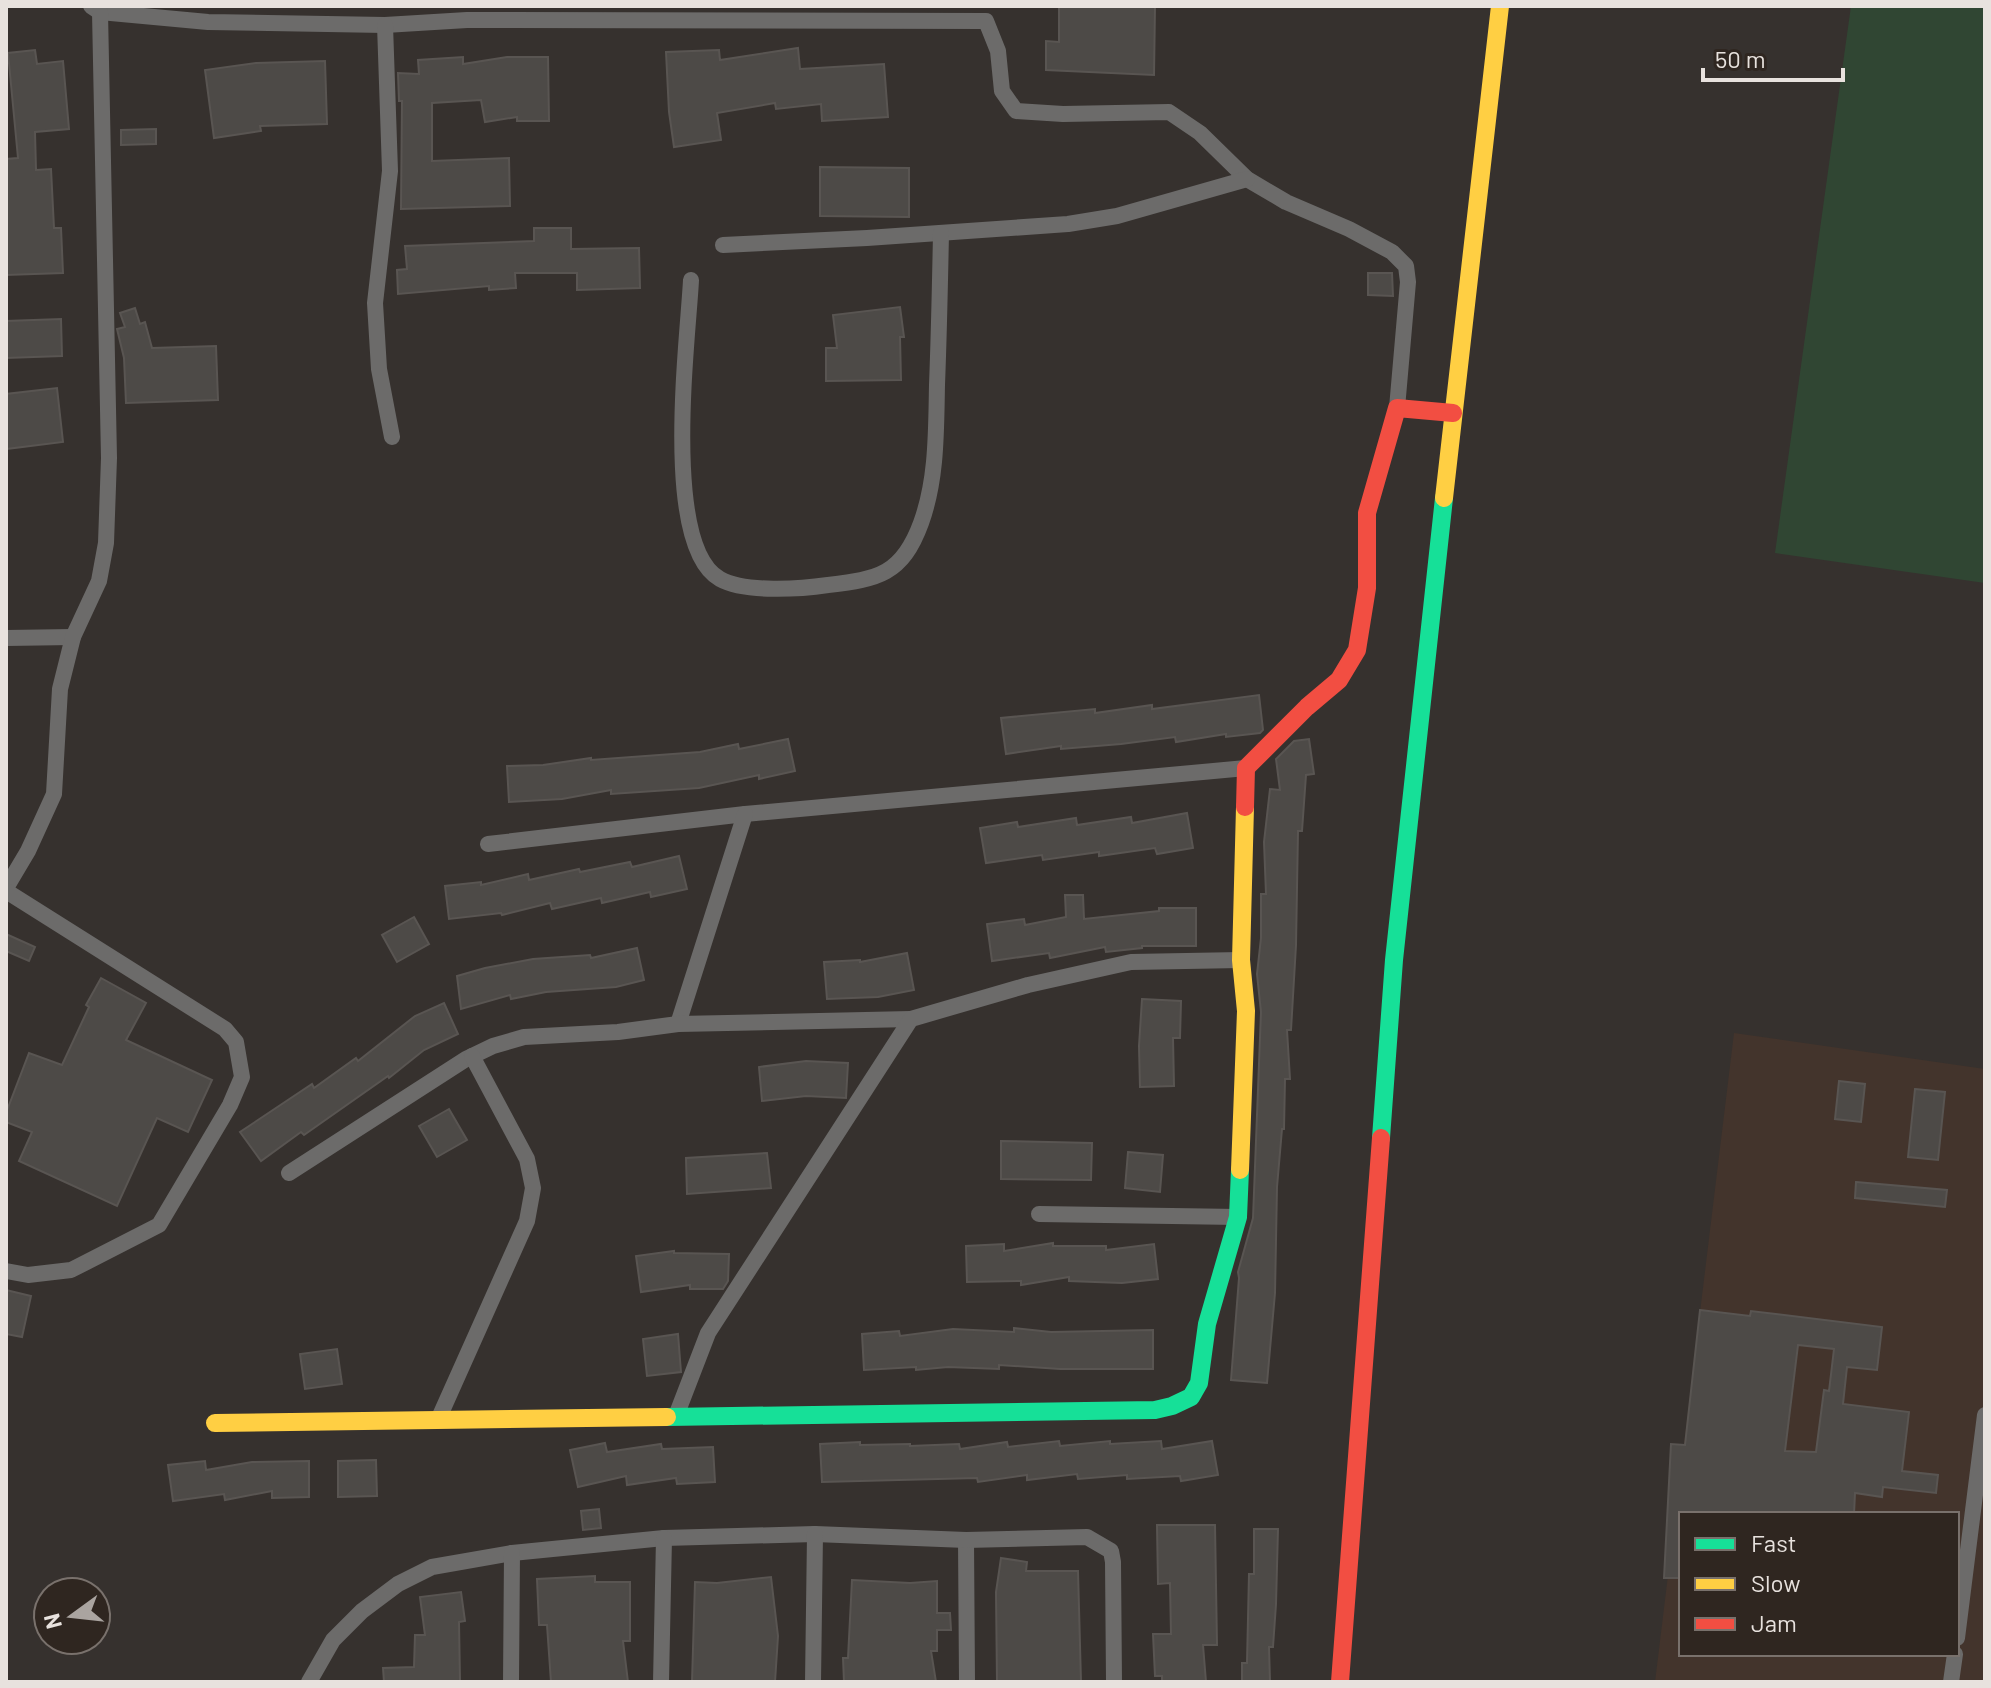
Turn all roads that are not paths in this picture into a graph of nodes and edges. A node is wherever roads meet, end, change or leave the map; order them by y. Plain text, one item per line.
1 (1500, 6) edge
2 (96, 9) edge
3 (385, 25) junction
4 (1247, 179) junction
5 (941, 233) junction
6 (723, 245) dead end
7 (691, 280) dead end
8 (1397, 408) junction
9 (1453, 413) junction
10 (392, 437) dead end
11 (73, 637) junction
12 (6, 638) edge
13 (1246, 768) junction
14 (745, 814) junction
15 (488, 844) dead end
16 (6, 889) edge
17 (1241, 960) junction
18 (911, 1019) junction
19 (678, 1024) junction
20 (472, 1056) junction
21 (289, 1173) dead end
22 (1039, 1214) dead end
23 (1238, 1217) junction
24 (6, 1271) edge
25 (1985, 1415) edge
26 (676, 1416) junction
27 (438, 1420) junction
28 (215, 1423) dead end
29 (815, 1534) junction
30 (664, 1538) junction
31 (966, 1540) junction
32 (512, 1553) junction
33 (1959, 1622) edge
34 (1955, 1656) edge
35 (309, 1682) edge
36 (511, 1682) edge
37 (661, 1682) edge
38 (813, 1682) edge
39 (967, 1682) edge
40 (1114, 1682) edge
41 (1340, 1682) edge
42 (1951, 1682) edge

1 - 9 street
2 - 3 street
2 - 11 street
3 - 4 street
3 - 10 street
4 - 5 street
4 - 8 street
5 - 6 street
5 - 7 street
8 - 9 street
8 - 13 street
9 - 41 street
11 - 12 street
11 - 16 street
13 - 14 street
13 - 17 street
14 - 15 street
14 - 19 street
16 - 24 street
17 - 18 street
17 - 23 street
18 - 19 street
18 - 26 street
19 - 20 street
20 - 21 street
20 - 27 street
22 - 23 street
23 - 26 street
25 - 33 street
26 - 27 street
27 - 28 street
29 - 30 street
29 - 31 street
29 - 38 street
30 - 32 street
30 - 37 street
31 - 39 street
31 - 40 street
32 - 35 street
32 - 36 street
34 - 42 street

